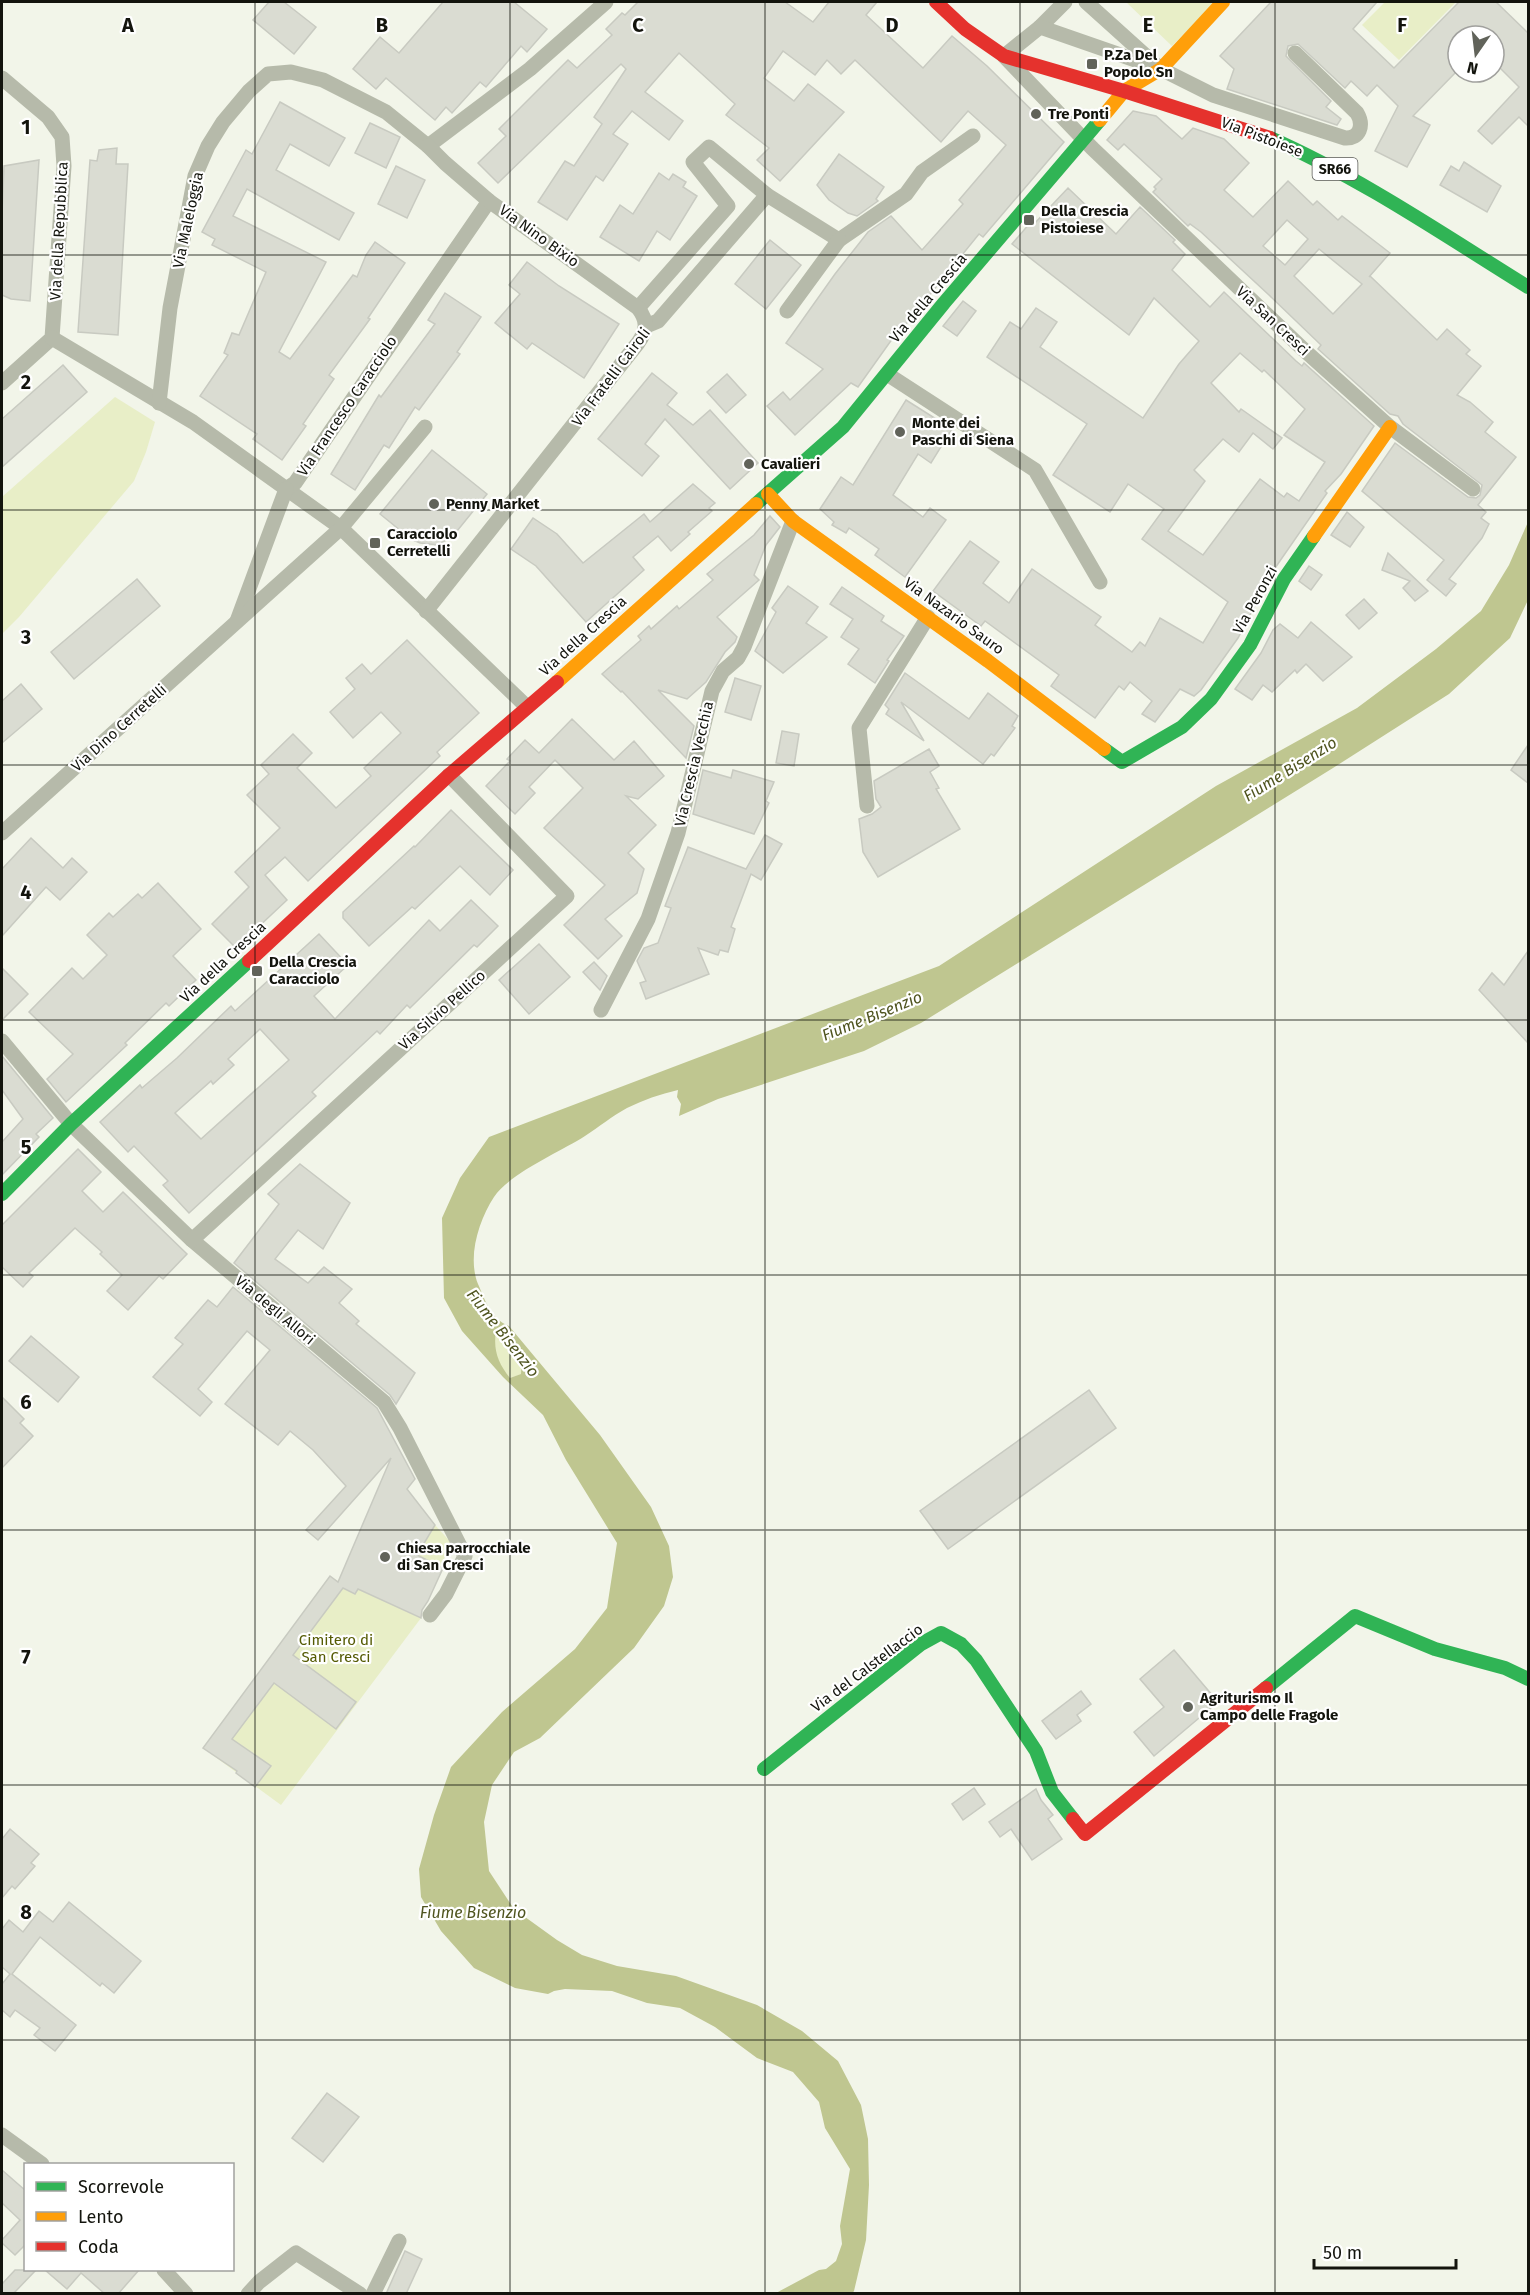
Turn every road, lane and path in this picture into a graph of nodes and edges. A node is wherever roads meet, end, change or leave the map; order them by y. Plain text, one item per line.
1 (606, 2) edge
2 (936, 2) edge
3 (1065, 2) edge
4 (1086, 2) edge
5 (1223, 2) edge
6 (1040, 27) junction
7 (1295, 53) dead end
8 (1004, 56) junction
9 (1161, 69) junction
10 (2, 78) edge
11 (1124, 90) junction
12 (973, 136) dead end
13 (1084, 140) junction
14 (428, 146) junction
15 (767, 195) junction
16 (489, 201) junction
17 (839, 240) junction
18 (1528, 287) edge
19 (638, 308) junction
20 (787, 311) dead end
21 (646, 326) junction
22 (52, 338) junction
23 (887, 374) junction
24 (2, 383) edge
25 (159, 403) junction
26 (425, 427) dead end
27 (1390, 427) junction
28 (286, 489) junction
29 (1473, 489) dead end
30 (768, 495) junction
31 (793, 522) junction
32 (341, 528) junction
33 (1100, 582) dead end
34 (426, 611) junction
35 (928, 617) junction
36 (236, 622) junction
37 (527, 708) junction
38 (1122, 762) joint
39 (449, 775) junction
40 (867, 806) dead end
41 (2, 833) edge
42 (601, 1010) dead end
43 (2, 1041) edge
44 (71, 1124) junction
45 (2, 1194) edge
46 (192, 1240) junction
47 (430, 1615) dead end
48 (1528, 1679) edge
49 (764, 1769) dead end
50 (2, 2135) edge
51 (41, 2163) edge
52 (399, 2241) dead end
53 (165, 2271) edge
54 (186, 2294) edge
55 (248, 2294) edge
56 (360, 2294) edge
57 (373, 2294) edge

1 - 14 street
2 - 8 street, Via San Cresci / SR66
3 - 6 street
4 - 9 street
5 - 9 street
6 - 8 street
6 - 9 street
7 - 9 street, Via Pistoiese
8 - 11 street, Via Pistoiese / SR66
8 - 13 street, Via San Cresci
9 - 11 street
10 - 22 street, Via della Repubblica
11 - 13 street
11 - 18 street, Via Pistoiese / SR66
12 - 17 street
13 - 23 street, Via della Crescia
13 - 27 street, Via San Cresci
14 - 16 street, Via Nino Bixio
14 - 25 street, Via Maleloggia
15 - 17 street, Via Fratelli Cairoli
15 - 19 street, Via Fratelli Cairoli
15 - 21 street, Via Fratelli Cairoli
16 - 19 street, Via Nino Bixio
16 - 28 street, Via Francesco Caracciolo
17 - 20 street
19 - 21 street
21 - 34 street, Via Fratelli Cairoli
22 - 24 street
22 - 25 street
23 - 30 street, Via della Crescia
23 - 33 street
25 - 28 street
26 - 32 street, Via Dino Cerretelli
27 - 29 street, Via San Cresci
27 - 38 street, Via Peronzi
28 - 32 street, Via Francesco Caracciolo
28 - 36 street, Via Dino Cerretelli
30 - 31 street, Via Nazario Sauro
30 - 37 street, Via della Crescia
31 - 35 street, Via Nazario Sauro
31 - 42 street, Via Crescia Vecchia
32 - 34 street, Via Francesco Caracciolo
32 - 36 street, Via Dino Cerretelli
34 - 37 street, Via Francesco Caracciolo
35 - 38 street, Via Nazario Sauro
35 - 40 street
36 - 41 street, Via Dino Cerretelli
37 - 39 street, Via della Crescia
39 - 44 street, Via della Crescia
39 - 46 street, Via Silvio Pellico
43 - 44 street, Via degli Allori
44 - 45 street, Via della Crescia
44 - 46 street, Via degli Allori
46 - 47 street, Via degli Allori
48 - 49 street, Via del Calstellaccio
50 - 51 street
52 - 57 street
53 - 54 street
55 - 56 street

